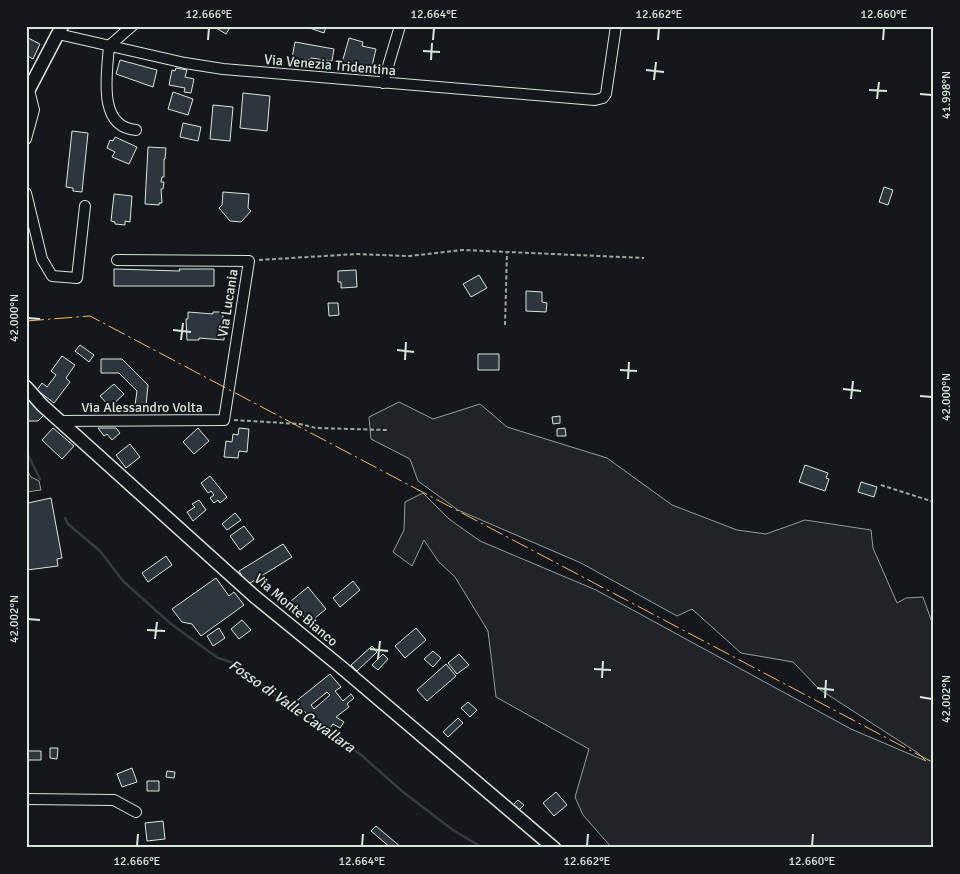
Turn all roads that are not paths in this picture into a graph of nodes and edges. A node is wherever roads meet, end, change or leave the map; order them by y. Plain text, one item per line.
1 (132, 26) edge
2 (400, 26) edge
3 (616, 26) edge
4 (60, 30) edge
5 (109, 46) junction
6 (383, 83) junction
7 (28, 93) edge
8 (136, 130) dead end
9 (26, 140) edge
10 (26, 193) edge
11 (84, 206) dead end
12 (118, 260) dead end
13 (26, 387) edge
14 (224, 420) joint
15 (59, 421) junction
16 (26, 798) edge
17 (136, 812) dead end
18 (554, 848) edge

1 - 5 street
2 - 6 street
3 - 6 street, Via Venezia Tridentina
4 - 5 street, Via Venezia Tridentina
4 - 7 main road
5 - 6 street, Via Venezia Tridentina
5 - 8 street
7 - 9 street
10 - 11 street
12 - 14 street, Via Lucania
13 - 15 main road, Via Monte Bianco
14 - 15 street, Via Alessandro Volta
15 - 18 main road, Via Monte Bianco
16 - 17 street

